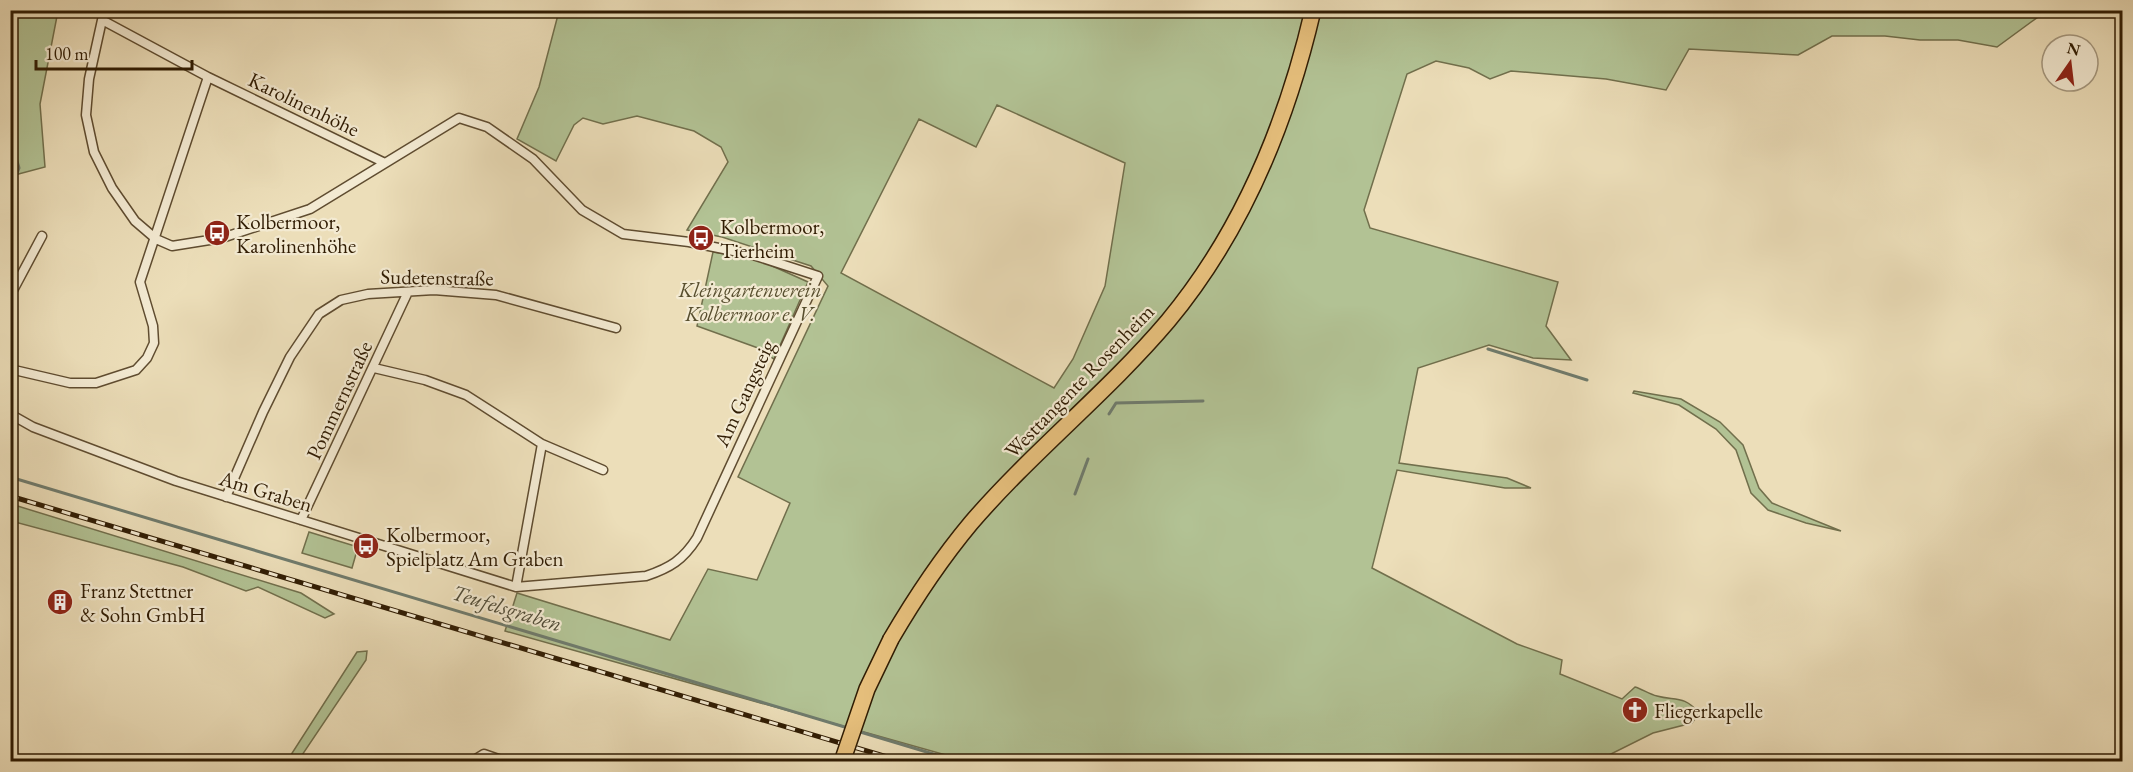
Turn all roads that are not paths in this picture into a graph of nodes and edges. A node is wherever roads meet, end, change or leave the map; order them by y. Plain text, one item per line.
1 (1313, 10) edge
2 (208, 77) junction
3 (385, 163) junction
4 (42, 236) dead end
5 (156, 239) junction
6 (407, 294) junction
7 (10, 296) edge
8 (616, 328) dead end
9 (374, 368) junction
10 (10, 369) edge
11 (10, 414) edge
12 (542, 444) junction
13 (603, 471) dead end
14 (226, 498) junction
15 (301, 520) junction
16 (516, 587) junction
17 (471, 762) edge
18 (507, 762) edge
19 (842, 762) edge

1 - 19 highway, Westtangente Rosenheim, bridge
2 - 3 street, Karolinenhöhe
2 - 5 street
2 - 5 street, Karolinenhöhe
3 - 5 street
3 - 16 street, Am Gangsteig
4 - 7 street
5 - 10 street
6 - 8 street, Sudetenstraße
6 - 9 street, Pommernstraße
6 - 14 street, Sudetenstraße
9 - 12 street
9 - 15 street, Pommernstraße
11 - 14 street, Am Graben
12 - 13 street
12 - 16 street
14 - 15 street, Am Graben
15 - 16 street, Am Graben
17 - 18 street

